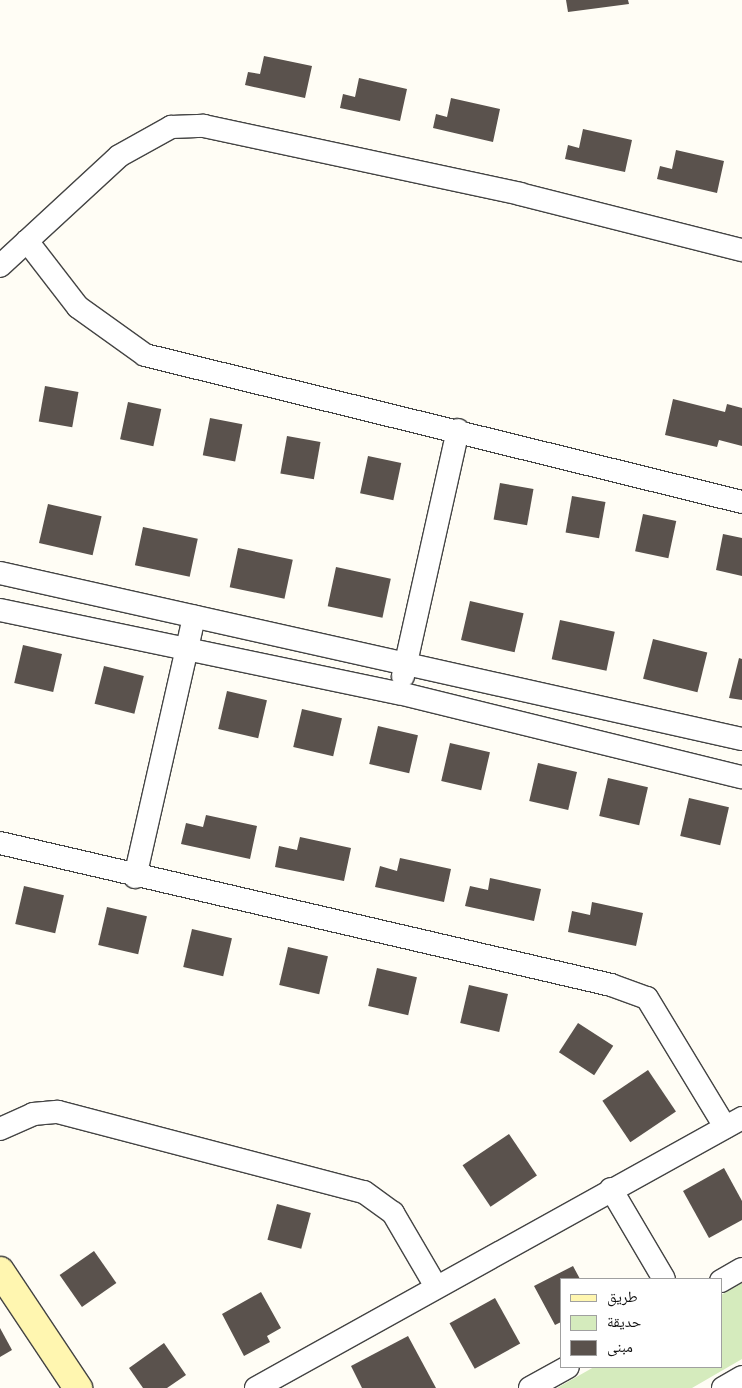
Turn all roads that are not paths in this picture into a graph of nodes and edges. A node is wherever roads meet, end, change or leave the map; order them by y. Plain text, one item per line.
1 (27, 241) junction
2 (742, 250) edge
3 (0, 266) edge
4 (458, 430) junction
5 (742, 502) edge
6 (0, 573) edge
7 (0, 610) edge
8 (194, 617) junction
9 (187, 650) junction
10 (407, 663) junction
11 (399, 692) junction
12 (742, 739) edge
13 (742, 776) edge
14 (0, 843) edge
15 (135, 876) junction
16 (733, 1123) edge
17 (0, 1129) edge
18 (612, 1189) junction
19 (742, 1269) edge
20 (0, 1271) edge
21 (663, 1278) edge
22 (722, 1280) edge
23 (435, 1285) junction
24 (566, 1368) edge
25 (742, 1377) edge
26 (78, 1388) edge
27 (256, 1388) edge
28 (530, 1388) edge
29 (723, 1388) edge

1 - 2 street
1 - 3 street
1 - 4 street
4 - 5 street
4 - 10 street
6 - 8 street
7 - 9 street
8 - 9 street
8 - 10 street
9 - 11 street
9 - 15 street
10 - 11 street
10 - 12 street
11 - 13 street
14 - 15 street
15 - 16 street
16 - 18 street
17 - 23 street
18 - 21 street
18 - 23 street
19 - 22 street
20 - 26 street
23 - 27 street
24 - 28 street
25 - 29 street

